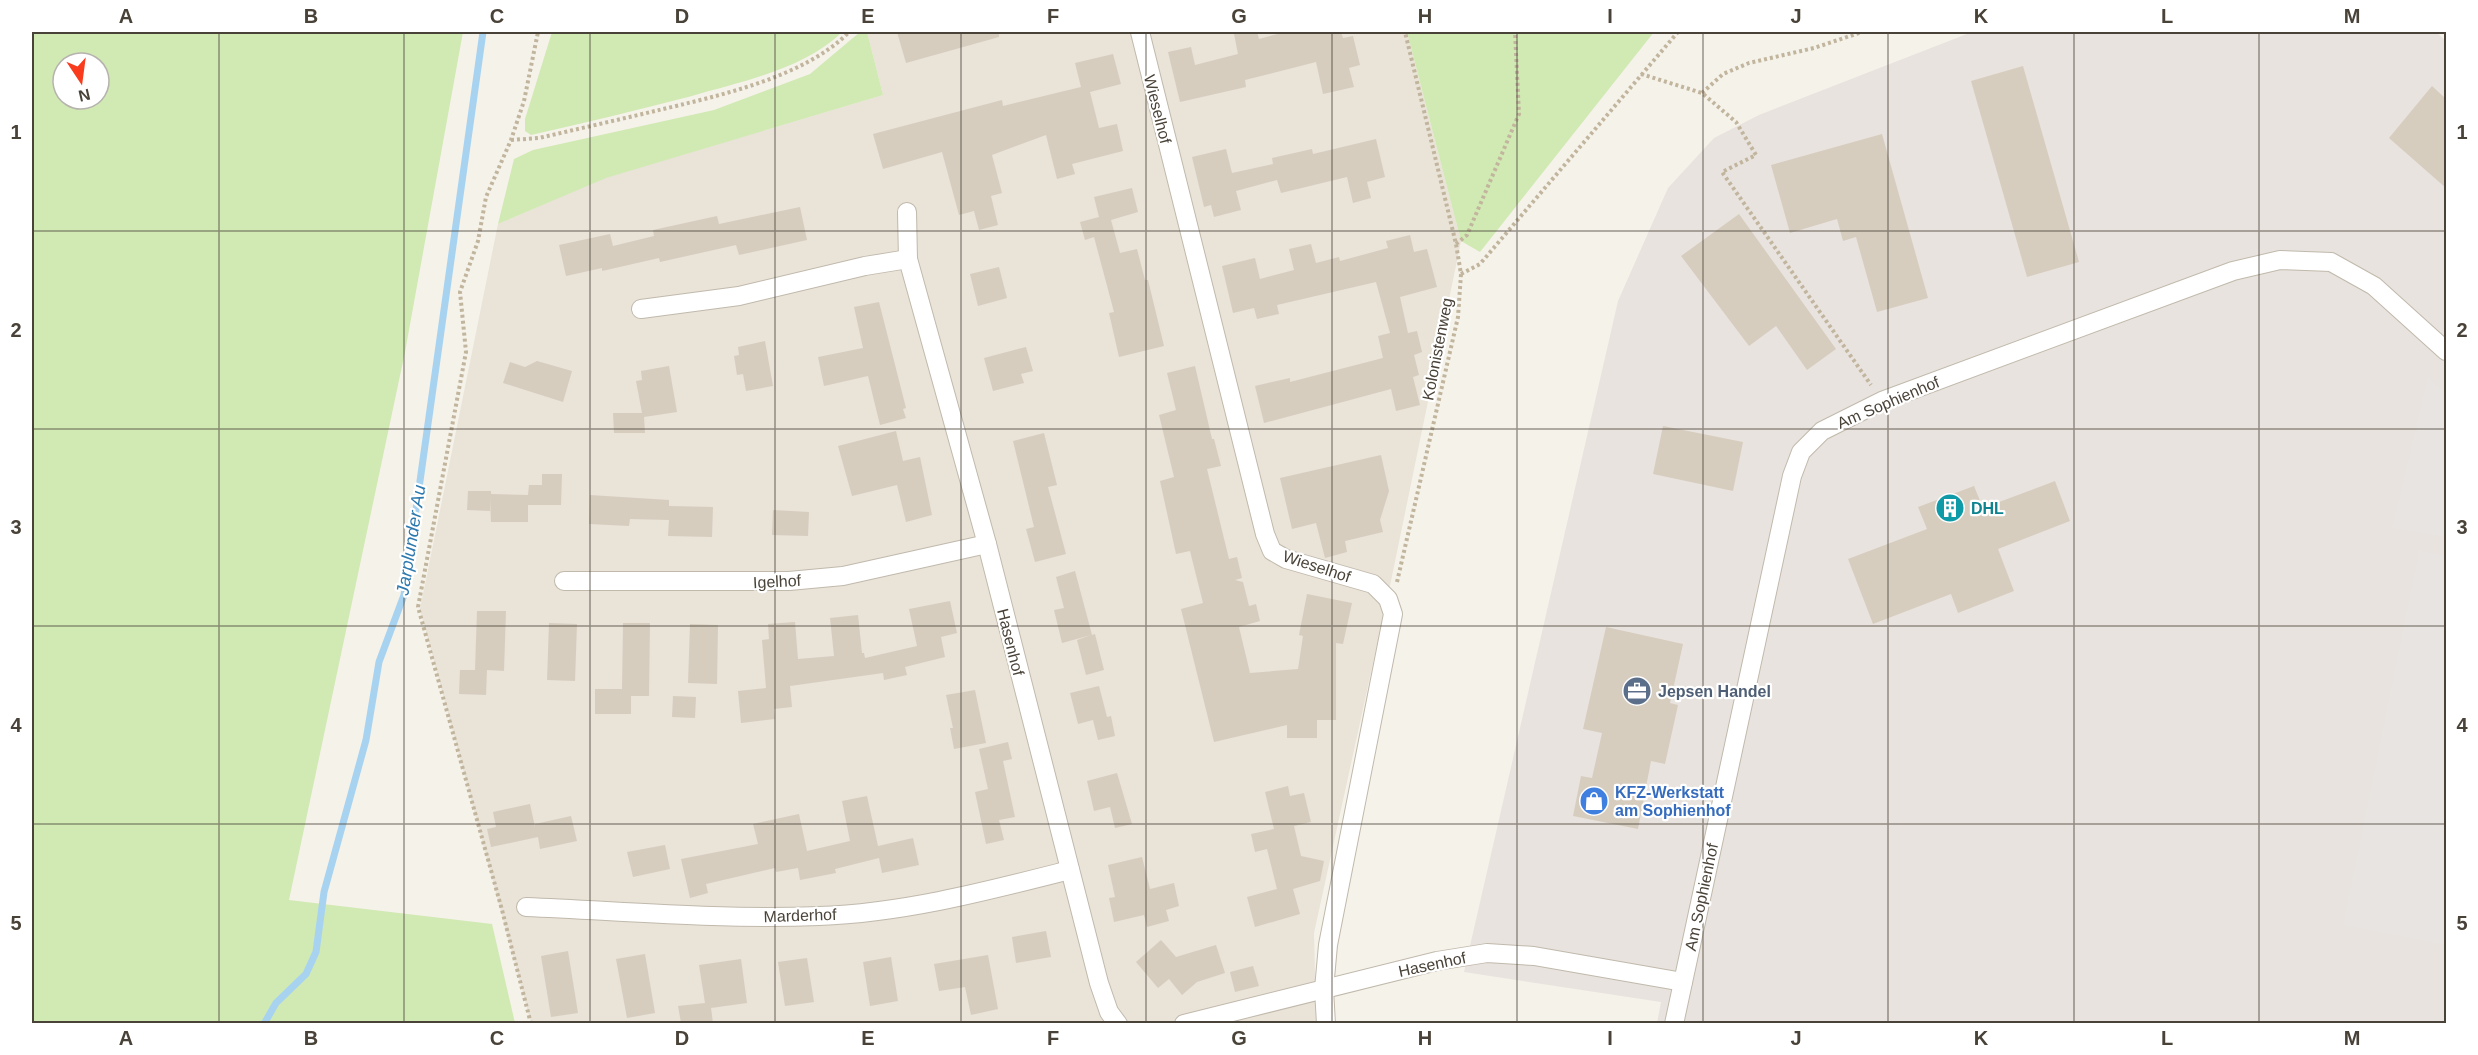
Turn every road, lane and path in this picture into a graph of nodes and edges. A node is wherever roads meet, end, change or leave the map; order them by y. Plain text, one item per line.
1 (538, 32) edge
2 (849, 32) edge
3 (1140, 32) edge
4 (1405, 32) edge
5 (1515, 32) edge
6 (1678, 32) edge
7 (1862, 32) edge
8 (1641, 74) junction
9 (1702, 93) junction
10 (512, 140) junction
11 (907, 212) dead end
12 (1456, 244) junction
13 (908, 259) junction
14 (1461, 274) junction
15 (641, 309) dead end
16 (2446, 351) edge
17 (1882, 401) junction
18 (987, 544) junction
19 (564, 581) dead end
20 (1388, 599) junction
21 (1070, 870) junction
22 (526, 906) dead end
23 (1683, 982) junction
24 (1324, 989) junction
25 (531, 1023) edge
26 (1118, 1023) edge
27 (1185, 1023) edge
28 (1326, 1023) edge
29 (1674, 1023) edge

1 - 10 path
2 - 10 path
3 - 20 street, Wieselhof
4 - 12 path, Kolonistenweg
5 - 12 path
6 - 8 path
7 - 9 path
8 - 9 path
8 - 14 path
9 - 17 path
10 - 25 path
11 - 13 street, Hasenhof
12 - 14 path, Kolonistenweg
13 - 15 street
13 - 18 street, Hasenhof
14 - 20 path, Kolonistenweg
16 - 17 street, Am Sophienhof
17 - 23 street, Am Sophienhof
18 - 19 street, Igelhof
18 - 21 street, Hasenhof
20 - 24 street
21 - 22 street, Marderhof
21 - 26 street, Hasenhof
23 - 24 street, Hasenhof
23 - 29 street, Am Sophienhof
24 - 27 street, Hasenhof
24 - 28 street

